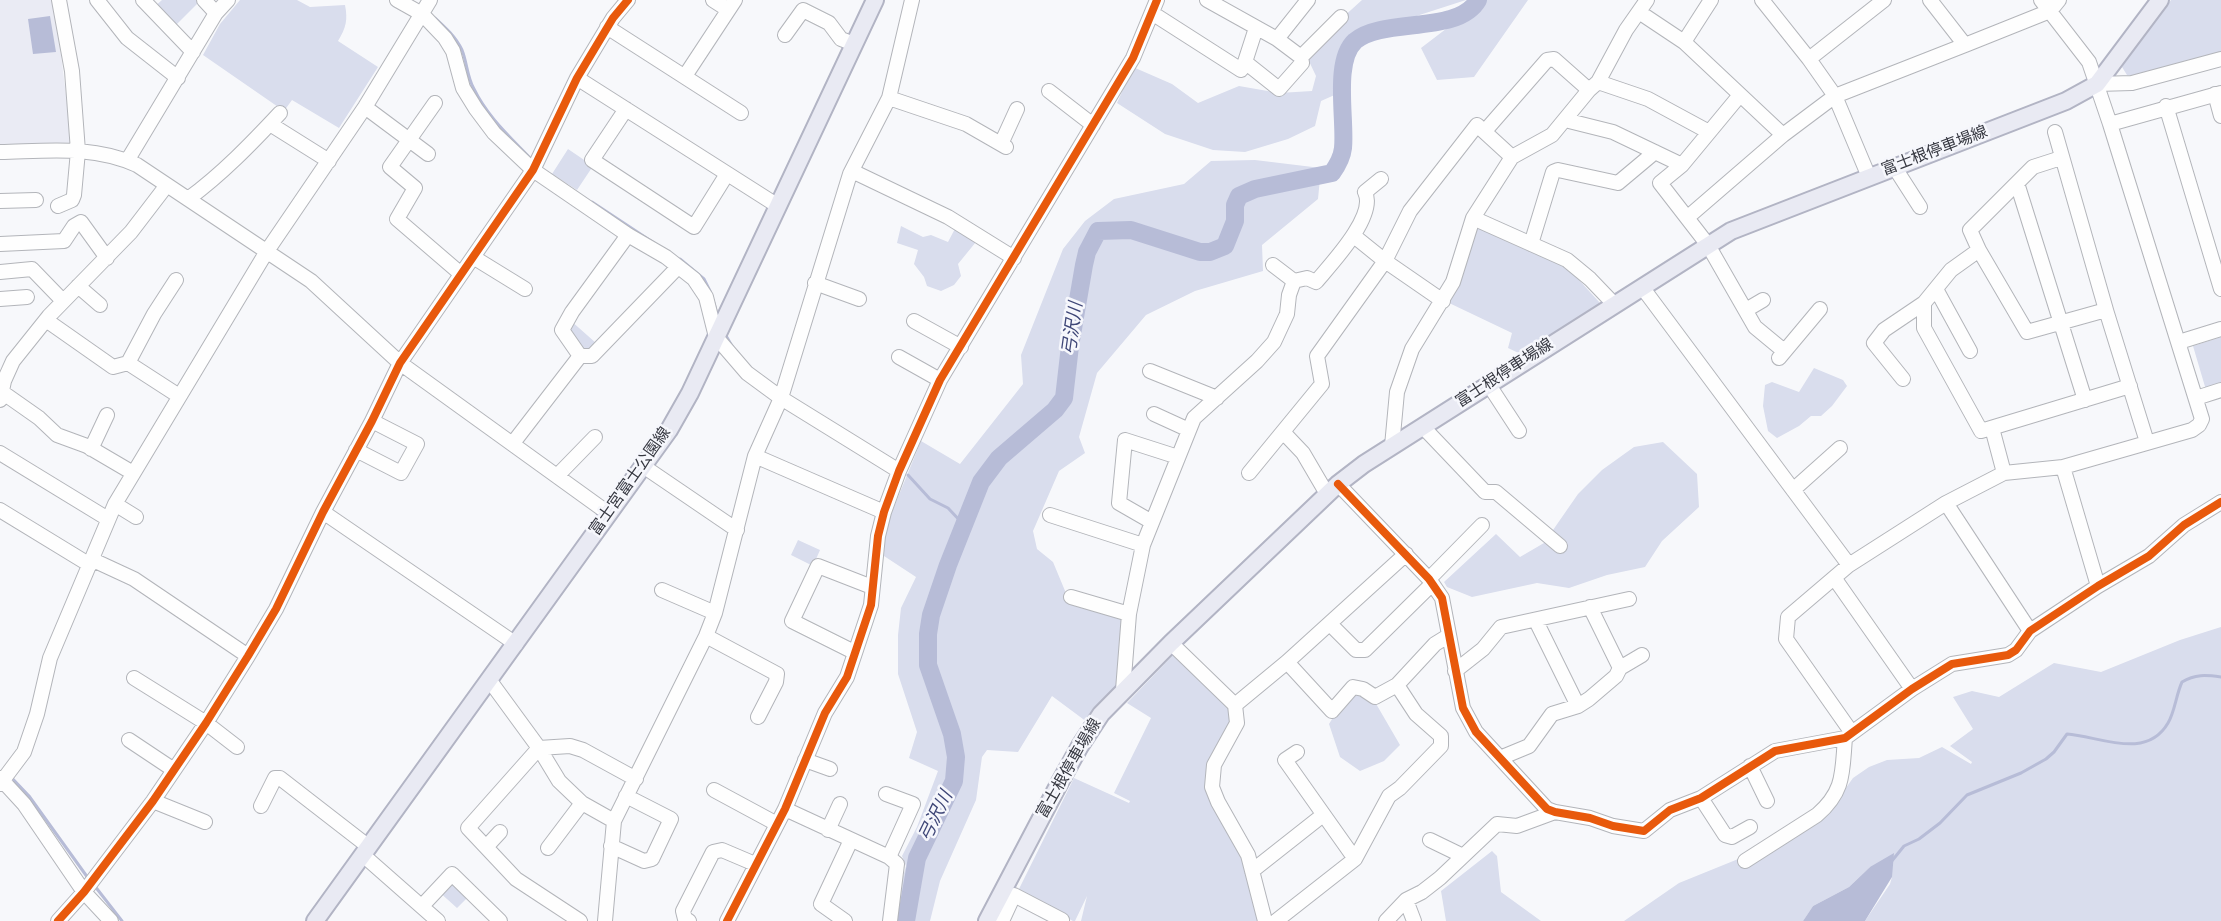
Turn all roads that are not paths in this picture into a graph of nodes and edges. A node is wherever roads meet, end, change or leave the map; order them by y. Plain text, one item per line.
1 (59, 0) edge
2 (97, 0) edge
3 (143, 0) edge
4 (204, 0) edge
5 (228, 0) edge
6 (397, 0) edge
7 (430, 0) edge
8 (628, 0) edge
9 (713, 0) edge
10 (875, 0) edge
11 (912, 0) edge
12 (1207, 0) edge
13 (1308, 0) edge
14 (1647, 0) edge
15 (1711, 0) edge
16 (1884, 0) edge
17 (1930, 0) edge
18 (2160, 0) edge
19 (1766, 2) edge
20 (2050, 4) edge
21 (731, 5) edge
22 (1155, 7) edge
23 (1639, 12) junction
24 (216, 13) junction
25 (422, 14) junction
26 (1341, 16) dead end
27 (607, 27) junction
28 (1256, 28) junction
29 (785, 35) dead end
30 (1277, 39) junction
31 (1684, 42) junction
32 (854, 44) junction
33 (1965, 45) junction
34 (193, 52) junction
35 (1301, 57) junction
36 (1809, 59) junction
37 (2221, 59) edge
38 (1245, 62) junction
39 (685, 76) junction
40 (178, 78) junction
41 (577, 78) junction
42 (2097, 84) junction
43 (1593, 86) junction
44 (1049, 90) dead end
45 (2218, 93) edge
46 (1740, 95) junction
47 (1835, 96) junction
48 (889, 98) junction
49 (435, 103) dead end
50 (2166, 106) junction
51 (365, 107) junction
52 (626, 109) junction
53 (1017, 109) dead end
54 (280, 113) dead end
55 (741, 113) dead end
56 (2221, 116) edge
57 (1565, 120) junction
58 (270, 124) junction
59 (2110, 124) junction
60 (1092, 125) junction
61 (1485, 131) junction
62 (1709, 132) junction
63 (2055, 132) dead end
64 (1783, 135) junction
65 (410, 140) junction
66 (78, 151) junction
67 (0, 152) edge
68 (1655, 152) junction
69 (429, 154) dead end
70 (1512, 157) junction
71 (2061, 158) junction
72 (127, 161) junction
73 (328, 161) junction
74 (1682, 165) junction
75 (1895, 168) junction
76 (532, 170) junction
77 (852, 171) junction
78 (727, 174) junction
79 (1869, 177) junction
80 (1381, 179) dead end
81 (2017, 183) junction
82 (167, 185) junction
83 (188, 199) junction
84 (36, 200) dead end
85 (0, 201) edge
86 (58, 206) dead end
87 (778, 206) junction
88 (1920, 207) dead end
89 (1688, 217) junction
90 (1473, 218) junction
91 (628, 235) junction
92 (1354, 236) junction
93 (0, 244) edge
94 (1532, 244) junction
95 (1708, 245) junction
96 (1979, 250) junction
97 (267, 251) junction
98 (473, 257) junction
99 (107, 258) junction
100 (1014, 258) junction
101 (1385, 261) junction
102 (2218, 264) edge
103 (1273, 265) dead end
104 (678, 267) junction
105 (0, 272) edge
106 (461, 274) junction
107 (176, 280) dead end
108 (1294, 281) junction
109 (815, 283) junction
110 (78, 286) junction
111 (1642, 286) junction
112 (525, 289) dead end
113 (1936, 289) junction
114 (2221, 289) edge
115 (27, 297) dead end
116 (859, 298) dead end
117 (0, 300) edge
118 (1763, 300) dead end
119 (63, 301) junction
120 (1443, 301) junction
121 (1924, 303) junction
122 (1614, 304) junction
123 (100, 305) dead end
124 (1820, 309) dead end
125 (1746, 310) junction
126 (2106, 310) junction
127 (46, 320) junction
128 (914, 321) dead end
129 (2061, 323) junction
130 (720, 329) junction
131 (2221, 329) edge
132 (2179, 342) junction
133 (961, 347) junction
134 (1970, 351) dead end
135 (580, 356) junction
136 (899, 357) dead end
137 (128, 363) junction
138 (400, 363) junction
139 (1150, 371) dead end
140 (1903, 379) dead end
141 (940, 380) junction
142 (1489, 384) junction
143 (2130, 386) junction
144 (2, 389) edge
145 (2221, 390) edge
146 (179, 396) junction
147 (781, 398) junction
148 (1218, 398) junction
149 (2196, 398) junction
150 (2085, 400) junction
151 (1154, 414) dead end
152 (107, 416) dead end
153 (372, 421) junction
154 (1423, 426) junction
155 (1992, 428) junction
156 (1189, 430) junction
157 (1519, 431) dead end
158 (1284, 433) junction
159 (595, 437) dead end
160 (2147, 442) junction
161 (513, 443) junction
162 (1392, 446) junction
163 (1840, 448) dead end
164 (91, 449) junction
165 (357, 450) junction
166 (0, 453) edge
167 (755, 456) junction
168 (1178, 457) junction
169 (643, 466) junction
170 (2063, 467) junction
171 (899, 471) junction
172 (133, 473) junction
173 (1249, 473) dead end
174 (2004, 473) junction
175 (557, 476) junction
176 (1333, 489) junction
177 (1793, 490) junction
178 (2221, 502) edge
179 (1946, 503) junction
180 (115, 504) junction
181 (0, 510) edge
182 (323, 512) junction
183 (884, 512) junction
184 (608, 513) junction
185 (1050, 515) dead end
186 (136, 517) dead end
187 (108, 519) junction
188 (1152, 522) junction
189 (1482, 525) dead end
190 (737, 530) junction
191 (1143, 545) junction
192 (1560, 546) dead end
193 (1406, 554) junction
194 (91, 563) junction
195 (1850, 565) junction
196 (1835, 579) junction
197 (1431, 581) junction
198 (2098, 586) junction
199 (872, 587) junction
200 (662, 590) dead end
201 (1071, 597) dead end
202 (1629, 599) dead end
203 (1590, 607) junction
204 (715, 613) junction
205 (1129, 614) junction
206 (1536, 621) junction
207 (1330, 624) junction
208 (2030, 631) junction
209 (706, 636) junction
210 (1448, 636) junction
211 (1171, 643) junction
212 (516, 644) junction
213 (854, 652) junction
214 (248, 656) junction
215 (1642, 656) dead end
216 (1287, 662) junction
217 (1620, 668) junction
218 (1455, 671) junction
219 (134, 678) dead end
220 (490, 681) junction
221 (1397, 686) junction
222 (1912, 689) junction
223 (1123, 690) junction
224 (1235, 705) junction
225 (1578, 706) junction
226 (758, 717) dead end
227 (206, 723) junction
228 (1849, 736) junction
229 (129, 740) dead end
230 (237, 747) dead end
231 (538, 748) junction
232 (1297, 752) dead end
233 (1500, 758) junction
234 (805, 760) junction
235 (1750, 766) junction
236 (830, 769) dead end
237 (174, 771) junction
238 (636, 779) junction
239 (1, 781) edge
240 (714, 790) dead end
241 (886, 794) dead end
242 (626, 796) junction
243 (1701, 798) junction
244 (153, 801) junction
245 (1767, 801) dead end
246 (582, 803) junction
247 (840, 804) dead end
248 (261, 806) dead end
249 (785, 809) junction
250 (1555, 812) junction
251 (1323, 815) junction
252 (614, 821) junction
253 (205, 822) dead end
254 (777, 824) junction
255 (1750, 827) dead end
256 (828, 830) junction
257 (501, 832) dead end
258 (851, 840) junction
259 (1430, 840) dead end
260 (486, 846) junction
261 (611, 846) junction
262 (548, 848) dead end
263 (366, 851) junction
264 (1463, 856) junction
265 (889, 857) junction
266 (1355, 859) junction
267 (1745, 861) dead end
268 (755, 864) junction
269 (1252, 871) junction
270 (84, 892) junction
271 (1406, 900) junction
272 (422, 906) junction
273 (731, 919) edge
274 (1062, 920) edge
275 (58, 921) edge
276 (111, 921) edge
277 (315, 921) edge
278 (438, 921) edge
279 (500, 921) edge
280 (580, 921) edge
281 (604, 921) edge
282 (689, 921) edge
283 (845, 921) edge
284 (890, 921) edge
285 (987, 921) edge
286 (1002, 921) edge
287 (1265, 921) edge
288 (1276, 921) edge
289 (1386, 921) edge
290 (1414, 921) edge

1 - 66 street
2 - 40 street
3 - 34 street
4 - 24 street
5 - 24 street
6 - 25 street
7 - 25 street
8 - 27 street
9 - 21 street
10 - 32 main road, 富士宮富士公園線
11 - 48 street
12 - 28 street
13 - 30 street
14 - 23 street
15 - 31 street
16 - 36 street
17 - 33 street
18 - 42 main road, 富士根停車場線
19 - 36 street
20 - 33 street
20 - 42 street
21 - 39 street
22 - 38 street
22 - 60 street
23 - 31 street
23 - 43 street
24 - 34 street
25 - 51 street
25 - 76 street
26 - 35 street
27 - 39 street
27 - 41 street
28 - 30 street
28 - 38 street
29 - 32 street
30 - 35 street
31 - 46 street
32 - 87 main road, 富士宮富士公園線
33 - 47 street
34 - 40 street
35 - 38 street
36 - 47 street
37 - 42 street
39 - 55 street
40 - 72 street
41 - 52 street
41 - 76 street
42 - 59 street
42 - 75 main road, 富士根停車場線
43 - 57 street
43 - 61 street
43 - 62 street
44 - 60 street
45 - 50 street
45 - 56 street
46 - 62 street
46 - 64 street
47 - 64 street
47 - 79 street
48 - 53 street
48 - 77 street
49 - 65 street
50 - 59 street
50 - 102 street
51 - 65 street
51 - 73 street
52 - 78 street
52 - 78 street
54 - 58 street
57 - 68 street
57 - 70 street
58 - 73 street
58 - 83 street
59 - 132 street
60 - 100 street
61 - 70 street
61 - 101 street
62 - 74 street
63 - 71 street
64 - 89 street
65 - 69 street
65 - 106 street
66 - 67 street
66 - 72 street
66 - 86 street
68 - 74 street
68 - 94 street
70 - 90 street
71 - 81 street
71 - 126 street
72 - 82 street
73 - 97 street
74 - 89 street
75 - 79 main road, 富士根停車場線
75 - 88 street
76 - 91 street
76 - 98 street
77 - 100 street
77 - 109 street
78 - 87 street
79 - 95 main road, 富士根停車場線
80 - 92 street
81 - 96 street
81 - 129 street
82 - 83 street
82 - 99 street
83 - 97 street
84 - 85 street
87 - 130 main road, 富士宮富士公園線
89 - 95 street
90 - 94 street
90 - 120 street
91 - 104 street
91 - 135 street
92 - 101 street
92 - 108 street
93 - 99 street
94 - 122 street
95 - 111 main road, 富士根停車場線
95 - 125 street
96 - 113 street
96 - 129 street
97 - 138 street
97 - 146 street
98 - 106 street
98 - 112 street
99 - 110 street
100 - 133 street
101 - 120 street
101 - 158 street
102 - 114 street
103 - 108 street
104 - 130 street
104 - 135 street
105 - 119 street
106 - 138 street
107 - 137 street
108 - 148 street
109 - 116 street
109 - 147 street
110 - 119 street
110 - 123 street
111 - 122 main road, 富士根停車場線
111 - 177 street
113 - 121 street
113 - 134 street
115 - 117 street
118 - 125 street
119 - 127 street
120 - 162 street
121 - 140 street
121 - 155 street
122 - 142 main road, 富士根停車場線
124 - 125 street
126 - 129 street
126 - 143 street
127 - 137 street
127 - 144 street
128 - 133 street
129 - 150 street
130 - 147 street
130 - 169 main road, 富士宮富士公園線
131 - 132 street
132 - 149 street
133 - 141 street
135 - 161 street
136 - 141 street
137 - 146 street
138 - 153 street
138 - 161 street
139 - 148 street
141 - 171 street
142 - 154 main road, 富士根停車場線
142 - 157 street
143 - 150 street
143 - 160 street
144 - 164 street
145 - 149 street
146 - 172 street
147 - 167 street
147 - 171 street
148 - 156 street
149 - 160 street
150 - 155 street
151 - 156 street
152 - 164 street
153 - 165 street
153 - 165 street
154 - 162 main road, 富士根停車場線
154 - 192 street
155 - 174 street
156 - 168 street
158 - 173 street
158 - 176 street
159 - 175 street
160 - 170 street
161 - 175 street
162 - 176 main road, 富士根停車場線
163 - 177 street
164 - 172 street
165 - 182 street
166 - 187 street
167 - 183 street
167 - 190 street
168 - 188 street
168 - 188 street
169 - 184 main road, 富士宮富士公園線
169 - 190 street
170 - 174 street
170 - 198 street
171 - 183 street
172 - 180 street
174 - 179 street
175 - 184 street
176 - 193 street
176 - 211 main road, 富士根停車場線
177 - 195 street
178 - 198 street
179 - 195 street
179 - 208 street
180 - 186 street
180 - 187 street
181 - 194 street
182 - 212 street
182 - 214 street
183 - 199 street
184 - 212 main road, 富士宮富士公園線
185 - 191 street
187 - 194 street
188 - 191 street
189 - 197 street
190 - 204 street
191 - 205 street
193 - 197 street
193 - 207 street
194 - 214 street
194 - 239 street
195 - 196 street
196 - 222 street
196 - 228 street
197 - 207 street
197 - 210 street
198 - 208 street
199 - 213 street
199 - 213 street
200 - 204 street
201 - 205 street
202 - 203 street
203 - 206 street
203 - 217 street
204 - 209 street
205 - 223 street
206 - 218 street
206 - 225 street
207 - 216 street
208 - 222 street
209 - 226 street
209 - 238 street
210 - 218 street
210 - 221 street
211 - 223 main road, 富士根停車場線
211 - 224 street
212 - 220 main road, 富士宮富士公園線
213 - 234 street
214 - 227 street
215 - 217 street
216 - 221 street
216 - 224 street
217 - 225 street
218 - 233 street
219 - 227 street
220 - 231 street
220 - 263 main road, 富士宮富士公園線
221 - 266 street
222 - 228 street
223 - 285 main road, 富士根停車場線
224 - 269 street
225 - 233 street
227 - 230 street
227 - 237 street
228 - 235 street
228 - 267 street
229 - 237 street
231 - 238 street
231 - 246 street
231 - 260 street
232 - 251 street
233 - 250 street
234 - 236 street
234 - 249 street
235 - 243 street
235 - 245 street
237 - 244 street
238 - 242 street
239 - 270 street
240 - 254 street
241 - 265 street
242 - 252 street
242 - 261 street
243 - 250 street
243 - 255 street
244 - 253 street
244 - 270 street
246 - 252 street
246 - 262 street
247 - 256 street
248 - 263 street
249 - 254 street
249 - 256 street
250 - 264 street
251 - 266 street
251 - 269 street
252 - 261 street
254 - 268 street
256 - 258 street
257 - 260 street
258 - 265 street
258 - 283 street
259 - 264 street
260 - 280 street
261 - 281 street
263 - 272 street
263 - 277 main road, 富士宮富士公園線
264 - 271 street
265 - 284 street
266 - 288 street
268 - 273 street
268 - 282 street
269 - 287 street
270 - 275 street
270 - 276 street
271 - 289 street
271 - 290 street
272 - 278 street
272 - 279 street
274 - 286 street

